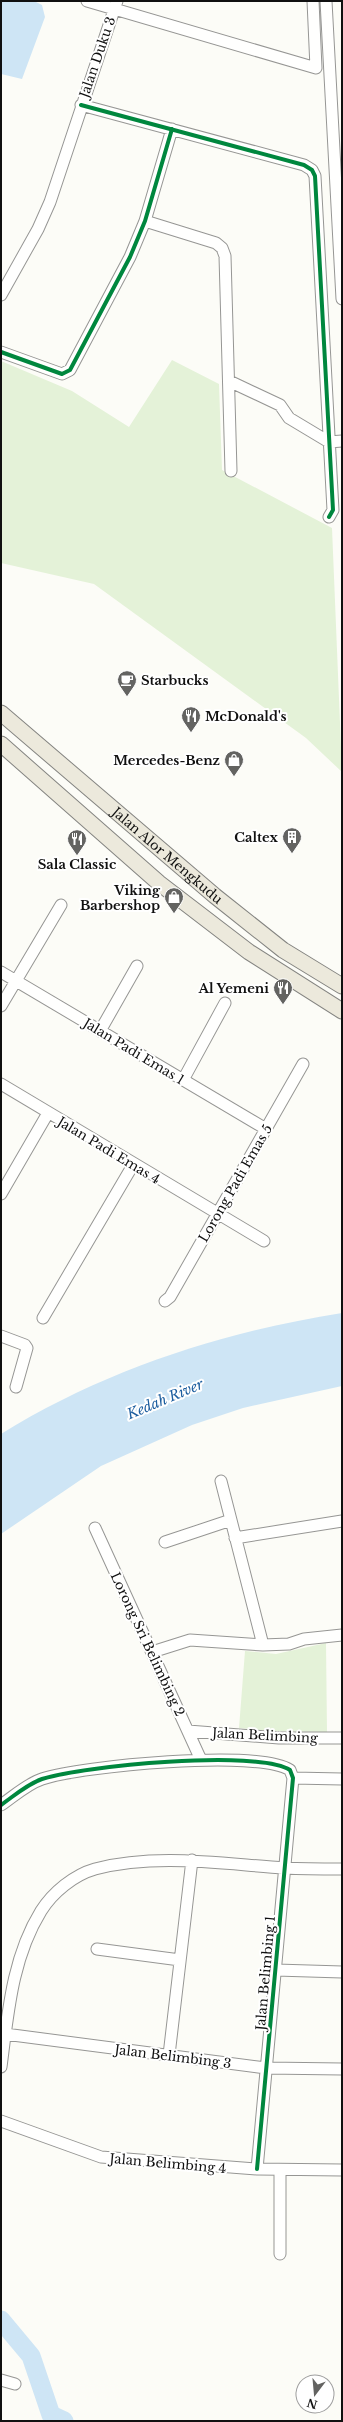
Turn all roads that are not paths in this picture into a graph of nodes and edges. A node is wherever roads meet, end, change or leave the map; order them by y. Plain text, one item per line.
1 (87, 1) edge
2 (313, 1) edge
3 (326, 1) edge
4 (115, 5) edge
5 (81, 104) junction
6 (172, 129) junction
7 (145, 222) junction
8 (1, 295) edge
9 (342, 299) edge
10 (1, 352) edge
11 (229, 381) junction
12 (342, 441) edge
13 (329, 442) junction
14 (231, 470) dead end
15 (329, 517) dead end
16 (1, 713) edge
17 (1, 744) edge
18 (61, 905) dead end
19 (137, 966) dead end
20 (1, 972) edge
21 (16, 981) junction
22 (342, 986) edge
23 (225, 1003) dead end
24 (1, 1006) edge
25 (342, 1012) edge
26 (100, 1031) junction
27 (303, 1064) dead end
28 (183, 1080) junction
29 (1, 1084) edge
30 (48, 1113) junction
31 (266, 1129) junction
32 (133, 1165) junction
33 (1, 1194) edge
34 (218, 1216) junction
35 (264, 1241) dead end
36 (165, 1301) dead end
37 (43, 1318) dead end
38 (1, 1336) edge
39 (16, 1387) dead end
40 (221, 1481) dead end
41 (231, 1520) junction
42 (342, 1521) edge
43 (95, 1528) dead end
44 (235, 1538) junction
45 (165, 1542) dead end
46 (342, 1635) edge
47 (263, 1645) junction
48 (152, 1652) junction
49 (188, 1731) junction
50 (342, 1738) edge
51 (201, 1760) junction
52 (293, 1778) junction
53 (342, 1779) edge
54 (1, 1805) edge
55 (192, 1860) junction
56 (285, 1868) junction
57 (342, 1869) edge
58 (97, 1949) dead end
59 (180, 1960) junction
60 (276, 1970) junction
61 (342, 1972) edge
62 (5, 2034) junction
63 (170, 2055) junction
64 (1, 2067) edge
65 (266, 2068) junction
66 (342, 2068) edge
67 (1, 2121) edge
68 (257, 2169) junction
69 (280, 2170) junction
70 (342, 2170) edge
71 (280, 2254) dead end
72 (1, 2380) edge
73 (15, 2384) dead end

1 - 4 street
2 - 4 street
3 - 9 street
4 - 5 street, Jalan Duku 3
5 - 6 street
5 - 8 street, Jalan Duku 3
6 - 7 street
6 - 13 street
7 - 10 street
7 - 11 street
11 - 13 street
11 - 14 street
12 - 13 street
13 - 15 street
16 - 22 main road, Jalan Alor Mengkudu
17 - 25 main road, Jalan Alor Mengkudu
18 - 21 street
19 - 26 street
20 - 21 street, Jalan Padi Emas 1
21 - 24 street
21 - 26 street, Jalan Padi Emas 1
23 - 28 street
26 - 28 street, Jalan Padi Emas 1
27 - 31 street, Lorong Padi Emas 5
28 - 31 street, Jalan Padi Emas 1
29 - 30 street, Jalan Padi Emas 4
30 - 32 street, Jalan Padi Emas 4
30 - 33 street
31 - 34 street, Lorong Padi Emas 5
32 - 34 street, Jalan Padi Emas 4
32 - 37 street
34 - 35 street, Jalan Padi Emas 4
34 - 36 street, Lorong Padi Emas 5
38 - 39 street
40 - 41 street
41 - 44 street
41 - 45 street
42 - 44 street
43 - 48 street, Lorong Sri Belimbing 2
44 - 47 street
46 - 47 street
47 - 48 street
48 - 49 street, Lorong Sri Belimbing 2
49 - 50 street, Jalan Belimbing
49 - 51 street, Lorong Sri Belimbing 2
51 - 52 street, Jalan Belimbing
51 - 54 street, Jalan Belimbing
52 - 53 street
52 - 56 street, Jalan Belimbing 1
55 - 56 street
55 - 59 street
55 - 62 street
56 - 57 street
56 - 60 street, Jalan Belimbing 1
58 - 59 street
59 - 63 street
60 - 61 street
60 - 65 street, Jalan Belimbing 1
62 - 63 street, Jalan Belimbing 3
62 - 64 street
63 - 65 street, Jalan Belimbing 3
65 - 66 street, Jalan Belimbing 3
65 - 68 street, Jalan Belimbing 1
67 - 68 street, Jalan Belimbing 4
68 - 69 street, Jalan Belimbing 4
69 - 70 street, Jalan Belimbing 4
69 - 71 street
72 - 73 street

